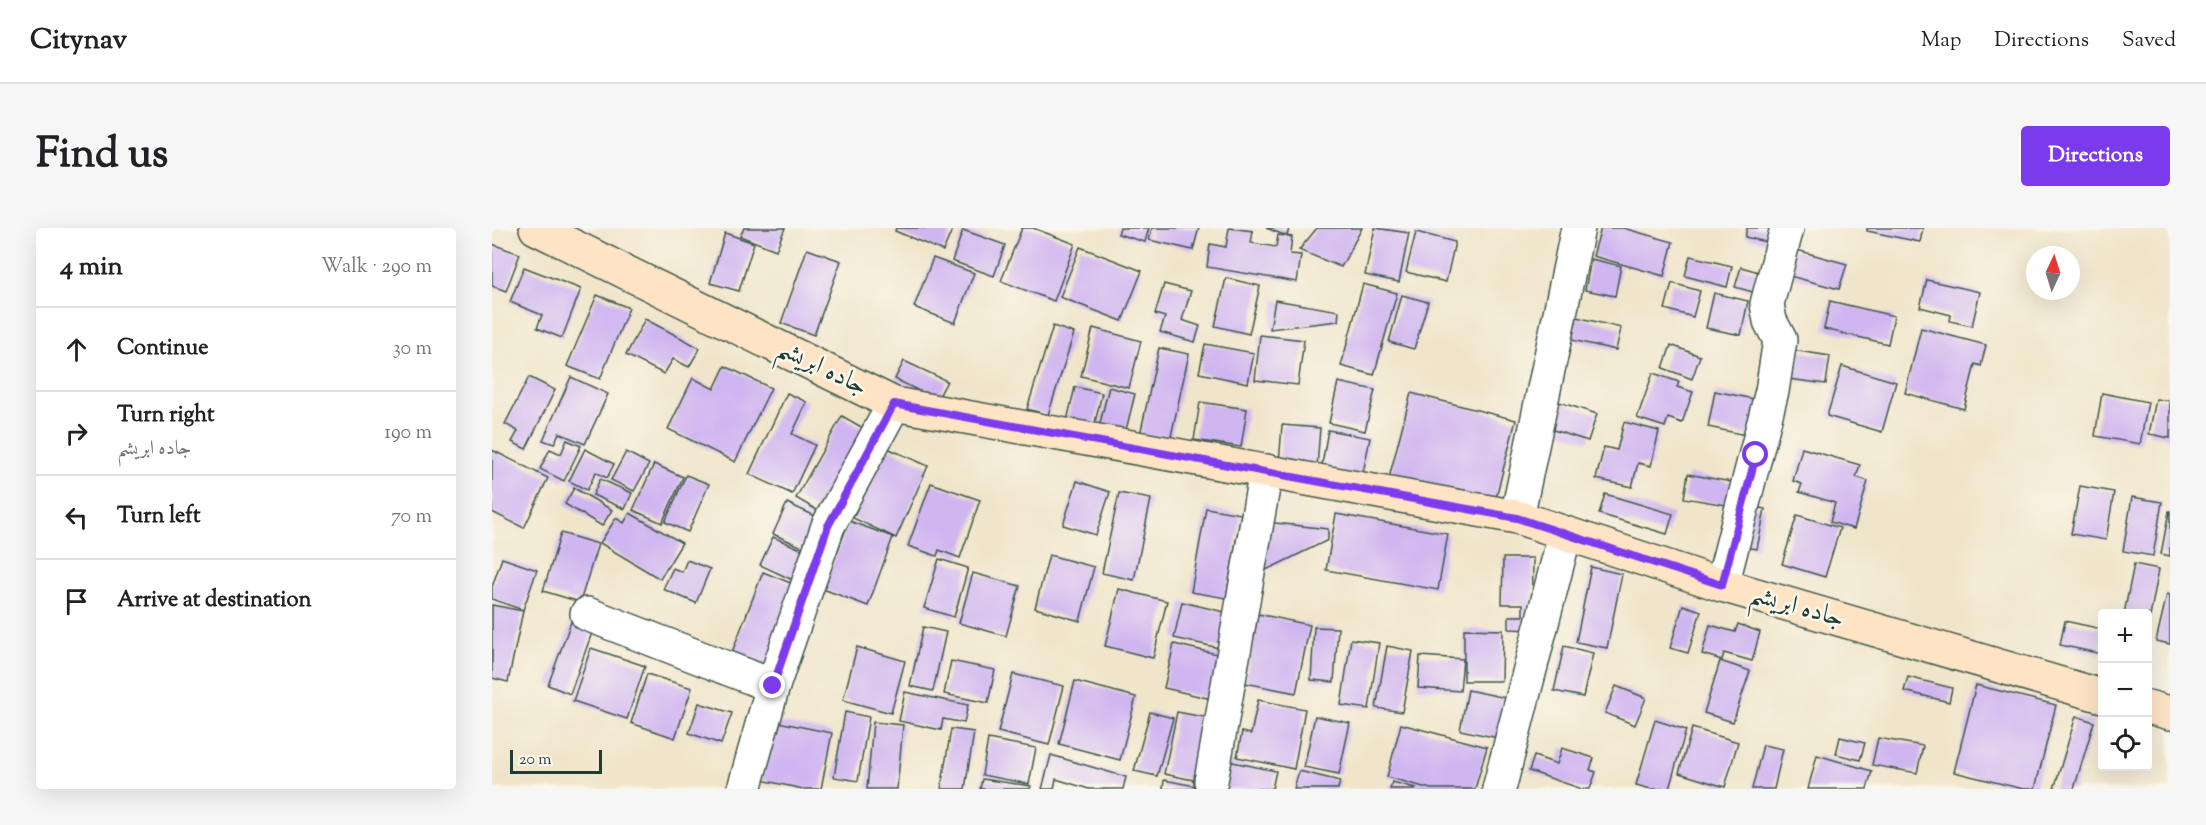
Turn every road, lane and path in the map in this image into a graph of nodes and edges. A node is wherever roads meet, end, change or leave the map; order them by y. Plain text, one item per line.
1 (536, 228) edge
2 (1578, 228) edge
3 (1787, 228) edge
4 (894, 404) junction
5 (1266, 471) junction
6 (1517, 518) junction
7 (1566, 534) junction
8 (1722, 585) junction
9 (587, 614) dead end
10 (773, 686) junction
11 (2098, 695) edge
12 (2152, 708) edge
13 (2170, 713) edge
14 (1211, 781) dead end
15 (744, 789) edge
16 (1499, 789) edge

1 - 4 main road, جاده ابریشم
2 - 6 street
3 - 8 street
4 - 5 main road, جاده ابریشم
4 - 10 street
5 - 6 main road, جاده ابریشم
5 - 14 street
6 - 7 main road, جاده ابریشم
7 - 8 main road, جاده ابریشم
7 - 16 street
8 - 11 main road, جاده ابریشم
9 - 10 street
10 - 15 street
12 - 13 main road

